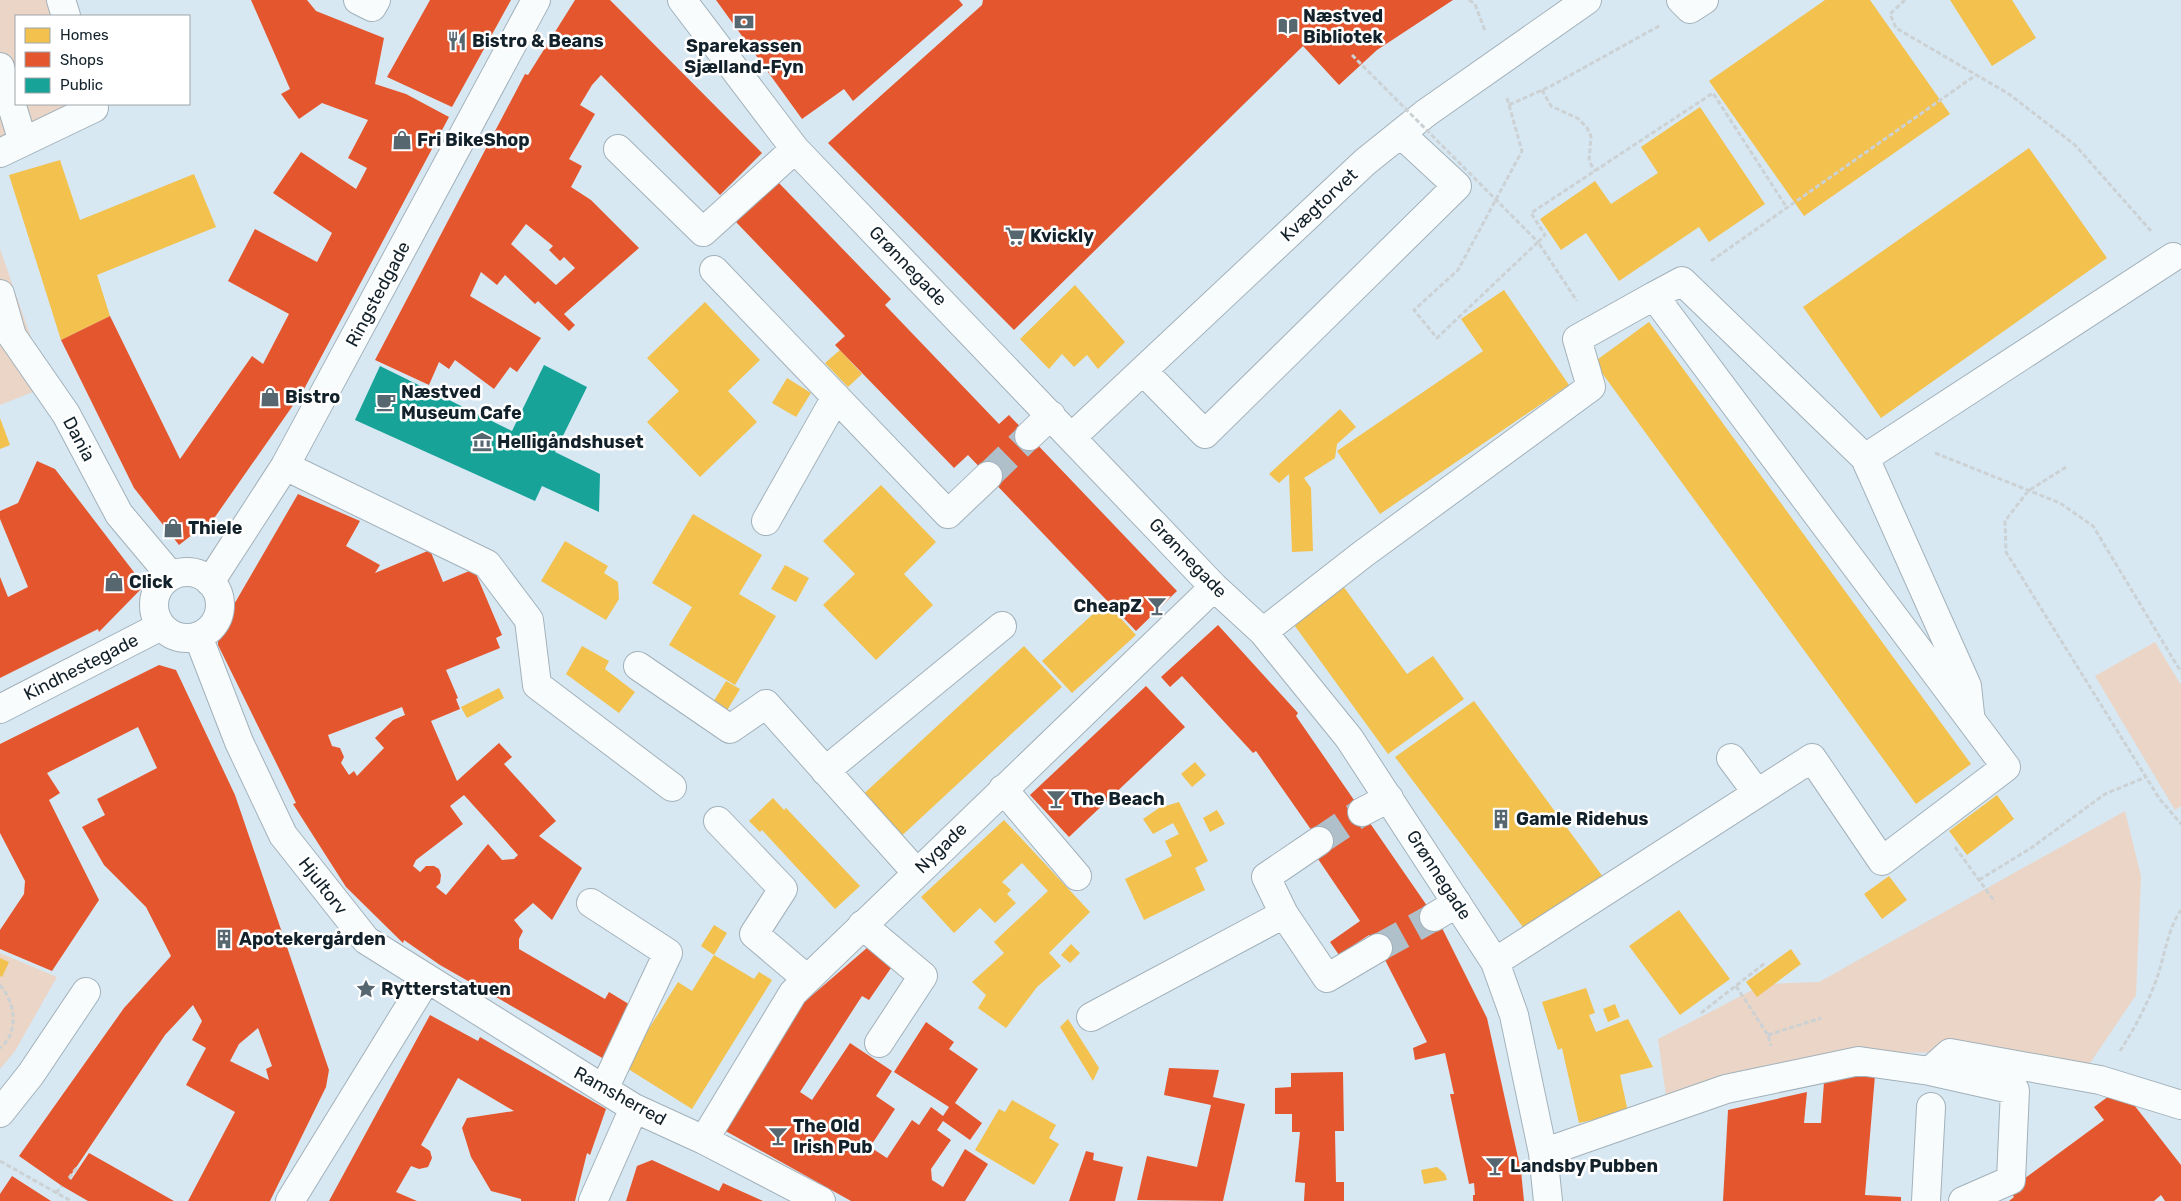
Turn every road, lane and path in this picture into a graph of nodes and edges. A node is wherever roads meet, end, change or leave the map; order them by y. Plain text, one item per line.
1 (61, 0) edge
2 (358, 0) edge
3 (376, 0) edge
4 (536, 0) edge
5 (682, 0) edge
6 (1470, 0) edge
7 (1587, 0) edge
8 (1905, 0) edge
9 (1692, 3) edge
10 (66, 15) edge
11 (1352, 55) dead end
12 (1497, 62) junction
13 (0, 68) edge
14 (1976, 75) junction
15 (1542, 90) junction
16 (93, 105) edge
17 (1509, 105) junction
18 (1402, 134) junction
19 (11, 148) edge
20 (618, 149) dead end
21 (795, 149) junction
22 (1595, 171) junction
23 (1787, 208) junction
24 (1538, 242) junction
25 (2173, 257) joint
26 (714, 270) dead end
27 (1682, 281) junction
28 (0, 294) edge
29 (1654, 296) junction
30 (1595, 328) junction
31 (1142, 371) junction
32 (836, 397) junction
33 (1051, 415) junction
34 (1029, 436) tunnel mouth
35 (1072, 437) junction
36 (1898, 438) junction
37 (1865, 458) junction
38 (285, 466) junction
39 (2066, 467) dead end
40 (988, 476) tunnel mouth
41 (2028, 491) junction
42 (766, 521) dead end
43 (171, 576) junction
44 (210, 582) junction
45 (1214, 587) junction
46 (161, 626) junction
47 (1002, 626) dead end
48 (1263, 632) junction
49 (198, 636) junction
50 (638, 666) dead end
51 (2181, 672) edge
52 (0, 709) edge
53 (1970, 719) junction
54 (1732, 758) dead end
55 (825, 771) junction
56 (2146, 777) junction
57 (672, 787) dead end
58 (1003, 789) junction
59 (1757, 793) junction
60 (1388, 798) junction
61 (1362, 812) tunnel mouth
62 (718, 821) dead end
63 (2181, 824) edge
64 (1319, 841) tunnel mouth
65 (916, 872) junction
66 (1077, 876) dead end
67 (1995, 902) dead end
68 (591, 903) dead end
69 (1457, 903) junction
70 (2181, 910) edge
71 (1284, 914) junction
72 (1434, 917) tunnel mouth
73 (862, 925) junction
74 (1378, 948) tunnel mouth
75 (1495, 962) junction
76 (1765, 963) dead end
77 (807, 979) junction
78 (426, 980) junction
79 (0, 985) edge
80 (1736, 986) junction
81 (86, 992) dead end
82 (1701, 1013) dead end
83 (1091, 1017) dead end
84 (1821, 1018) dead end
85 (879, 1043) dead end
86 (0, 1048) edge
87 (1930, 1071) junction
88 (2100, 1080) junction
89 (604, 1089) junction
90 (2181, 1105) edge
91 (1931, 1107) dead end
92 (634, 1108) junction
93 (0, 1113) edge
94 (704, 1140) junction
95 (1543, 1153) junction
96 (0, 1161) edge
97 (78, 1166) dead end
98 (69, 1178) dead end
99 (62, 1186) dead end
100 (56, 1193) junction
101 (70, 1201) edge
102 (290, 1201) edge
103 (593, 1201) edge
104 (821, 1201) edge
105 (1548, 1201) edge
106 (1926, 1201) edge
107 (1964, 1201) edge

1 - 10 street
2 - 3 street
4 - 38 street, Ringstedgade
5 - 21 street, Grønnegade
6 - 12 path
7 - 12 street, Kvægtorvet
8 - 14 path
9 - 15 path
11 - 24 path, bridge
12 - 17 path
12 - 18 street, Kvægtorvet
13 - 19 street
14 - 23 path
14 - 25 path
15 - 17 path
15 - 22 path
16 - 19 street
17 - 24 path
18 - 31 street, Kvægtorvet
18 - 31 street
20 - 21 street
21 - 33 street, Grønnegade
22 - 23 path
22 - 24 path
23 - 27 path
24 - 30 path
25 - 36 street
26 - 32 street
27 - 29 street
27 - 37 street
28 - 43 street, Dania
29 - 30 street
29 - 53 street
30 - 48 street
31 - 35 street, Kvægtorvet
32 - 40 street
32 - 42 street
33 - 34 street
33 - 35 street, Grønnegade
35 - 45 street, Grønnegade
36 - 37 street
36 - 41 path
37 - 53 street
38 - 44 street, Ringstedgade
38 - 57 street
39 - 41 path
41 - 51 path
41 - 56 path
43 - 44 street
43 - 46 street
44 - 49 street
45 - 48 street, Grønnegade
45 - 58 street, Nygade
46 - 49 street
46 - 52 street, Kindhestegade
47 - 55 street
48 - 60 street, Grønnegade
49 - 78 street, Hjultorv
50 - 55 street
53 - 59 street
54 - 59 street
55 - 65 street
56 - 63 path
56 - 67 path
58 - 65 street, Nygade
58 - 66 street
59 - 75 street
60 - 61 street
60 - 69 street, Grønnegade
62 - 77 street
64 - 71 street
65 - 73 street, Nygade
68 - 89 street
69 - 72 street
69 - 75 street, Grønnegade
70 - 88 path
71 - 74 street
71 - 83 street
73 - 77 street, Nygade
73 - 85 street
75 - 95 street, Grønnegade
76 - 80 path
77 - 94 street, Nygade
78 - 89 street, Ramsherred
78 - 102 street
79 - 86 path
80 - 82 path
80 - 84 path
81 - 93 street
87 - 88 street
87 - 95 street
87 - 107 street
88 - 90 street
89 - 92 street, Ramsherred
91 - 106 street
92 - 94 street, Ramsherred
92 - 103 street
94 - 104 street, Ramsherred
95 - 105 street, Grønnegade
96 - 100 path
97 - 98 path
99 - 100 path
100 - 101 path

